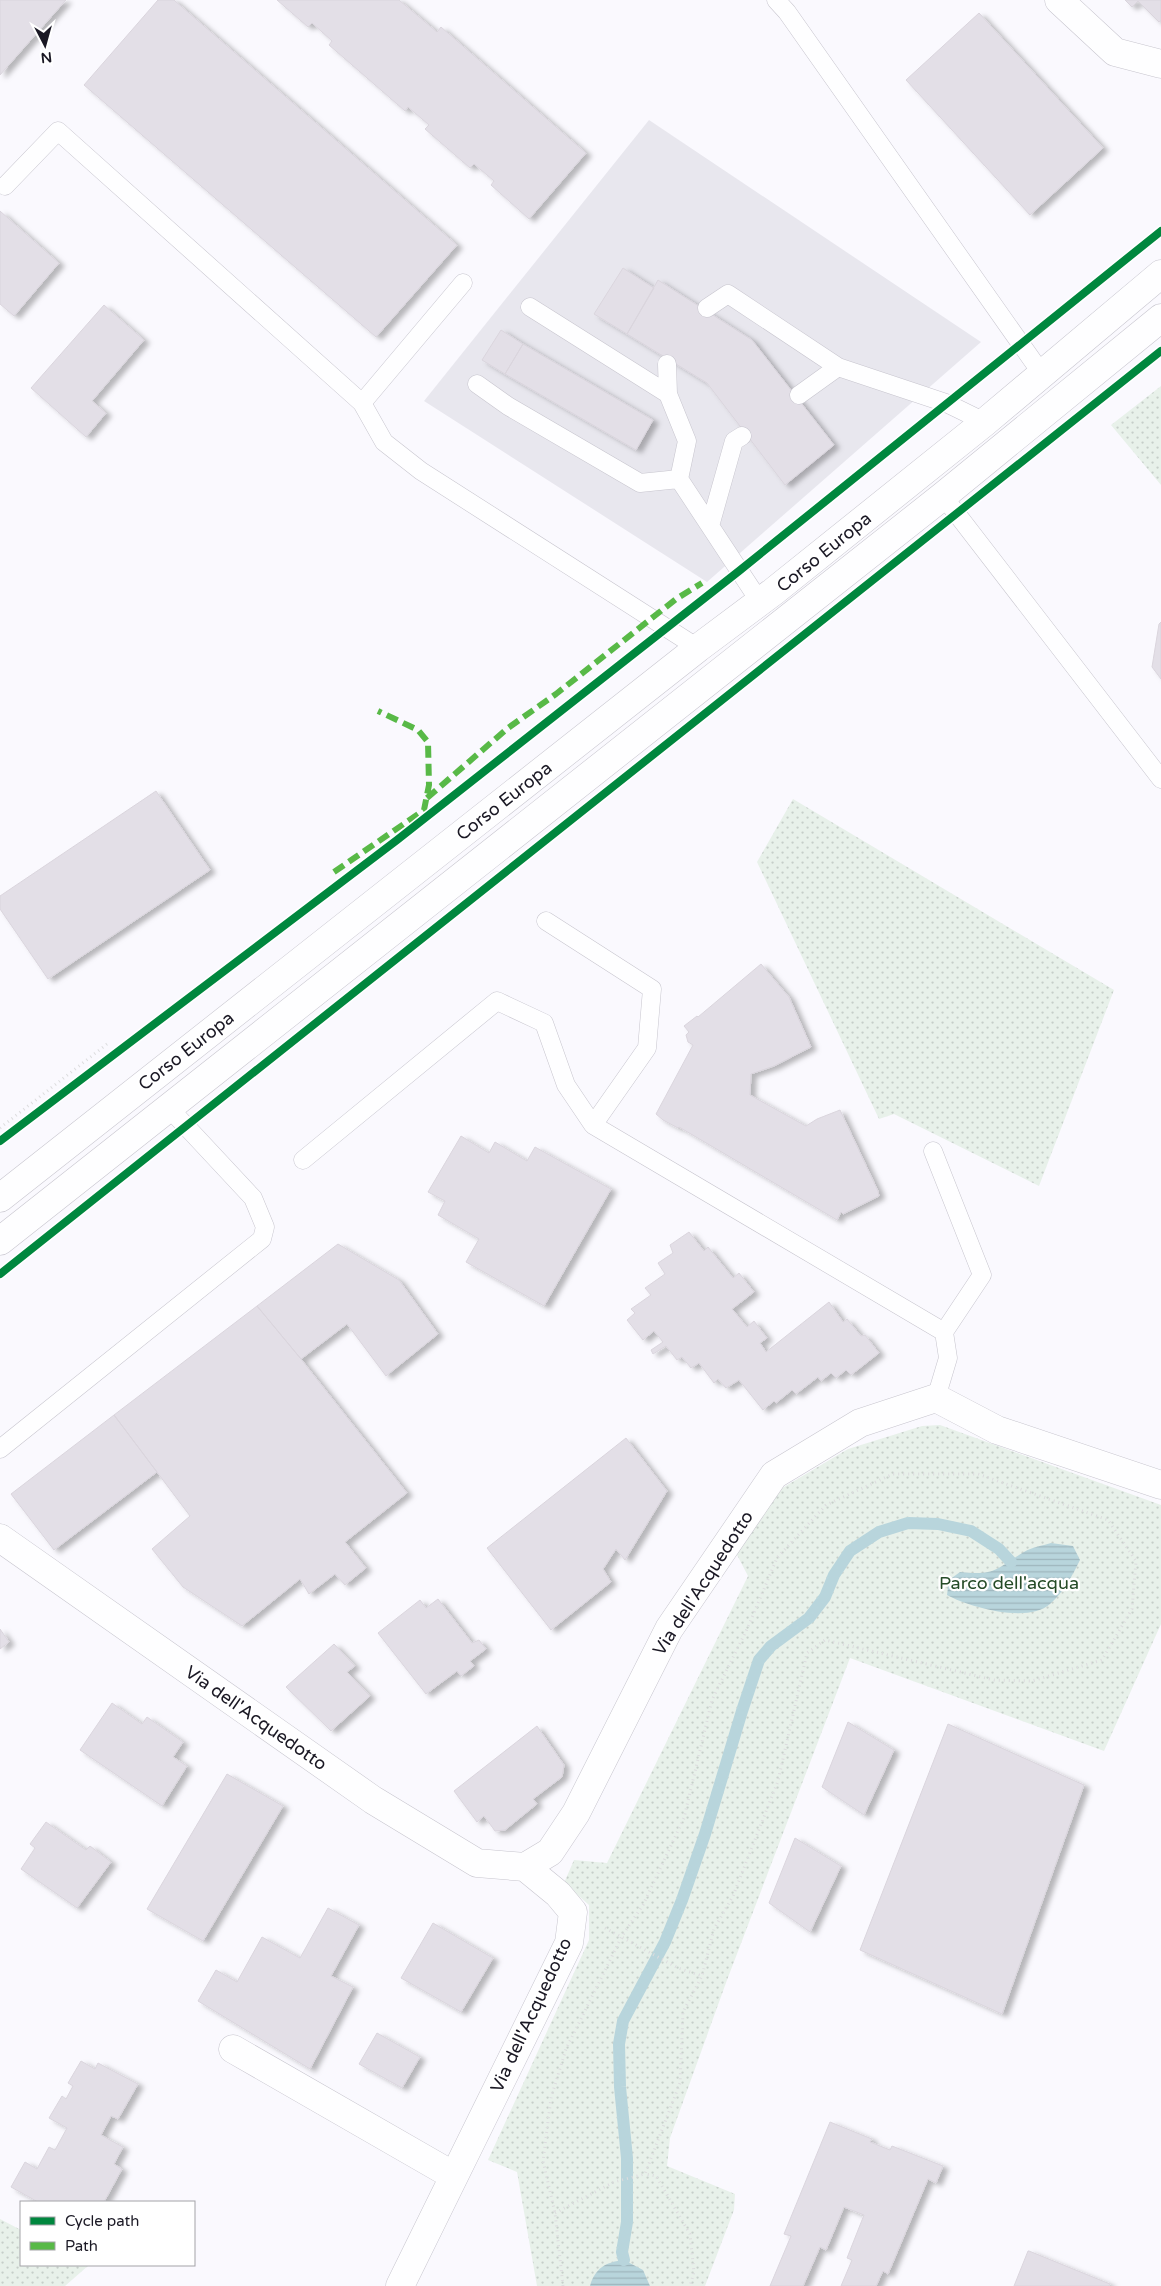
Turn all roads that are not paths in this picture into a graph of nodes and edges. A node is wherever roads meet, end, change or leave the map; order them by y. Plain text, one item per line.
1 (776, 0) edge
2 (1059, 0) edge
3 (1161, 64) edge
4 (5, 186) dead end
5 (1161, 274) edge
6 (462, 283) dead end
7 (530, 306) dead end
8 (707, 308) dead end
9 (1161, 318) edge
10 (667, 364) dead end
11 (838, 368) junction
12 (1042, 374) junction
13 (477, 384) dead end
14 (668, 394) junction
15 (799, 395) dead end
16 (362, 404) junction
17 (984, 422) junction
18 (742, 436) dead end
19 (680, 479) junction
20 (943, 496) junction
21 (710, 526) junction
22 (760, 602) junction
23 (698, 648) junction
24 (1161, 779) edge
25 (546, 922) dead end
26 (169, 1108) junction
27 (593, 1124) junction
28 (933, 1152) dead end
29 (303, 1160) dead end
30 (0, 1198) edge
31 (0, 1241) edge
32 (944, 1332) junction
33 (936, 1398) junction
34 (0, 1449) edge
35 (1161, 1485) edge
36 (0, 1538) edge
37 (525, 1867) junction
38 (233, 2049) dead end
39 (454, 2176) junction
40 (400, 2286) edge

1 - 12 lane
2 - 3 main road
4 - 16 lane
5 - 12 main road, Corso Europa
6 - 16 lane
7 - 14 lane
8 - 11 lane
9 - 20 main road, Corso Europa
10 - 14 lane
11 - 15 lane
11 - 17 lane
12 - 17 main road, Corso Europa
13 - 19 lane
14 - 19 lane
16 - 23 lane
17 - 22 main road, Corso Europa
18 - 21 lane
19 - 21 lane
20 - 24 lane
20 - 26 main road, Corso Europa
21 - 22 lane
22 - 23 main road, Corso Europa
23 - 30 main road, Corso Europa
25 - 27 lane
26 - 31 main road, Corso Europa
26 - 34 lane
27 - 29 lane
27 - 32 lane
28 - 32 lane
32 - 33 lane
33 - 35 main road
33 - 37 main road, Via dell'Acquedotto
36 - 37 main road, Via dell'Acquedotto
37 - 39 main road, Via dell'Acquedotto
38 - 39 main road
39 - 40 main road, Via dell'Acquedotto

